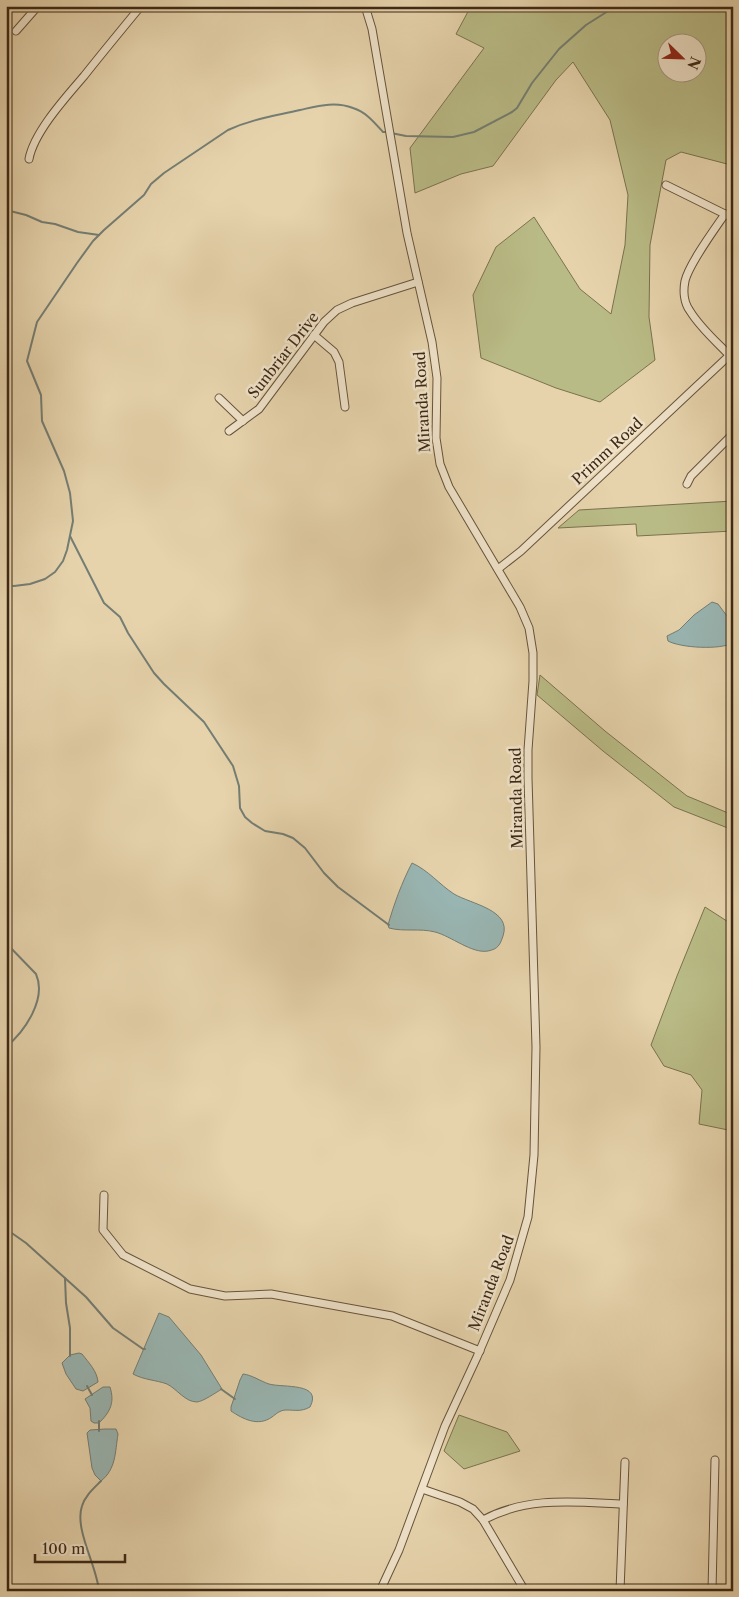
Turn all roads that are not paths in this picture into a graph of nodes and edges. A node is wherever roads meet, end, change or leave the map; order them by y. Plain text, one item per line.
1 (38, 6) edge
2 (141, 6) edge
3 (365, 6) edge
4 (16, 31) dead end
5 (30, 159) dead end
6 (666, 185) dead end
7 (725, 214) junction
8 (733, 218) edge
9 (418, 282) junction
10 (314, 335) junction
11 (732, 356) edge
12 (220, 398) dead end
13 (345, 407) dead end
14 (243, 421) junction
15 (229, 431) dead end
16 (733, 434) edge
17 (687, 484) dead end
18 (498, 569) junction
19 (104, 1195) dead end
20 (480, 1351) junction
21 (715, 1460) dead end
22 (625, 1462) dead end
23 (422, 1489) junction
24 (623, 1504) junction
25 (483, 1520) junction
26 (380, 1591) edge
27 (525, 1591) edge
28 (620, 1591) edge
29 (712, 1591) edge

1 - 4 street
2 - 5 street
3 - 9 street, Miranda Road
6 - 7 street
7 - 8 street
7 - 11 street
9 - 10 street, Sunbriar Drive
9 - 18 street, Miranda Road
10 - 13 street
10 - 14 street, Sunbriar Drive
11 - 18 street, Primm Road
12 - 14 street
14 - 15 street, Sunbriar Drive
16 - 17 street
18 - 20 street, Miranda Road
19 - 20 street
20 - 23 street, Miranda Road
21 - 29 street
22 - 24 street
23 - 25 street
23 - 26 street, Miranda Road
24 - 25 street
24 - 28 street
25 - 27 street

